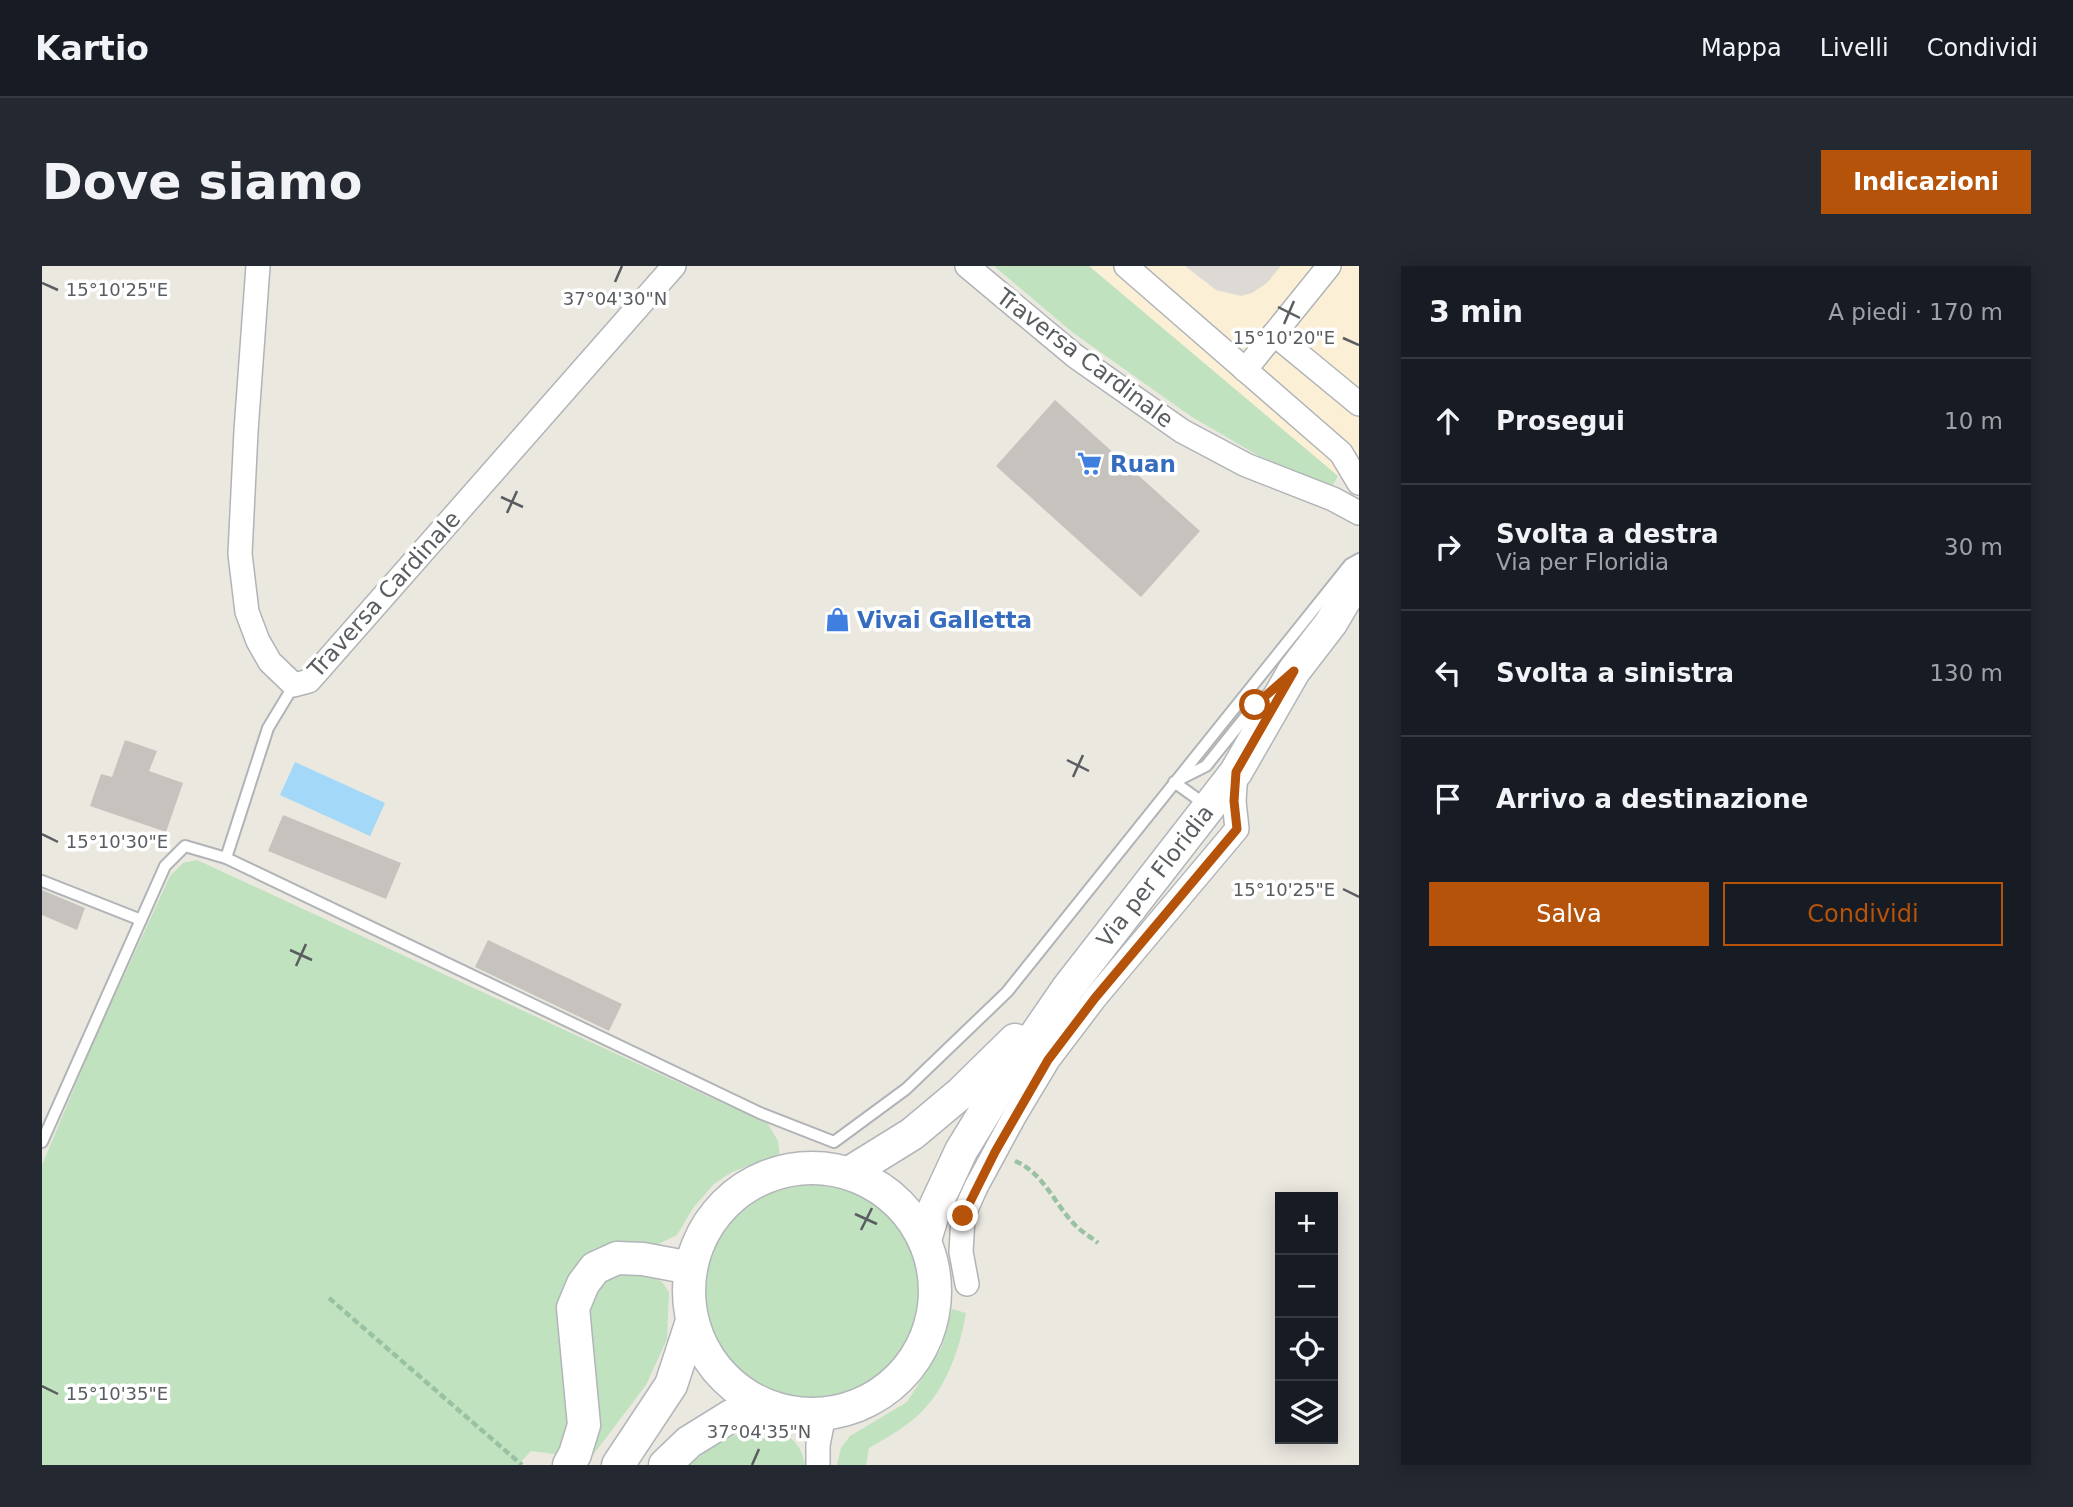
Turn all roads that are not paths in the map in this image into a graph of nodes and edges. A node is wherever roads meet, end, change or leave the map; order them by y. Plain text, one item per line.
1 (258, 266) edge
2 (674, 266) edge
3 (967, 266) edge
4 (1126, 266) edge
5 (1329, 266) edge
6 (1273, 334) junction
7 (1245, 370) junction
8 (1359, 404) edge
9 (1359, 483) edge
10 (1359, 513) edge
11 (1359, 559) edge
12 (1359, 576) edge
13 (1359, 596) edge
14 (1331, 623) junction
15 (1294, 671) junction
16 (295, 685) junction
17 (1236, 772) junction
18 (1174, 782) junction
19 (1209, 807) junction
20 (226, 858) junction
21 (42, 881) edge
22 (141, 920) junction
23 (1068, 988) junction
24 (42, 1142) edge
25 (849, 1173) junction
26 (925, 1240) junction
27 (691, 1268) junction
28 (967, 1283) dead end
29 (692, 1321) junction
30 (782, 1412) junction
31 (824, 1415) junction
32 (569, 1465) edge
33 (618, 1465) edge
34 (665, 1465) edge
35 (818, 1465) edge

1 - 16 street, Traversa Cardinale
2 - 16 street, Traversa Cardinale
3 - 10 street, Traversa Cardinale
4 - 7 street
5 - 6 street
6 - 7 street
6 - 8 street
7 - 9 street
11 - 18 lane
12 - 14 main road
13 - 14 main road
14 - 15 main road, Via per Floridia
15 - 17 main road, Via per Floridia
15 - 18 lane
16 - 20 lane
17 - 19 main road, Via per Floridia
17 - 28 street
18 - 19 lane
18 - 20 lane
19 - 23 main road, Via per Floridia
20 - 22 lane
21 - 22 lane
22 - 24 lane
23 - 25 main road
23 - 26 main road
25 - 26 main road
25 - 27 main road
26 - 31 main road
27 - 29 main road
27 - 32 main road
29 - 30 main road
29 - 33 main road
30 - 31 main road
30 - 34 main road
31 - 35 street

